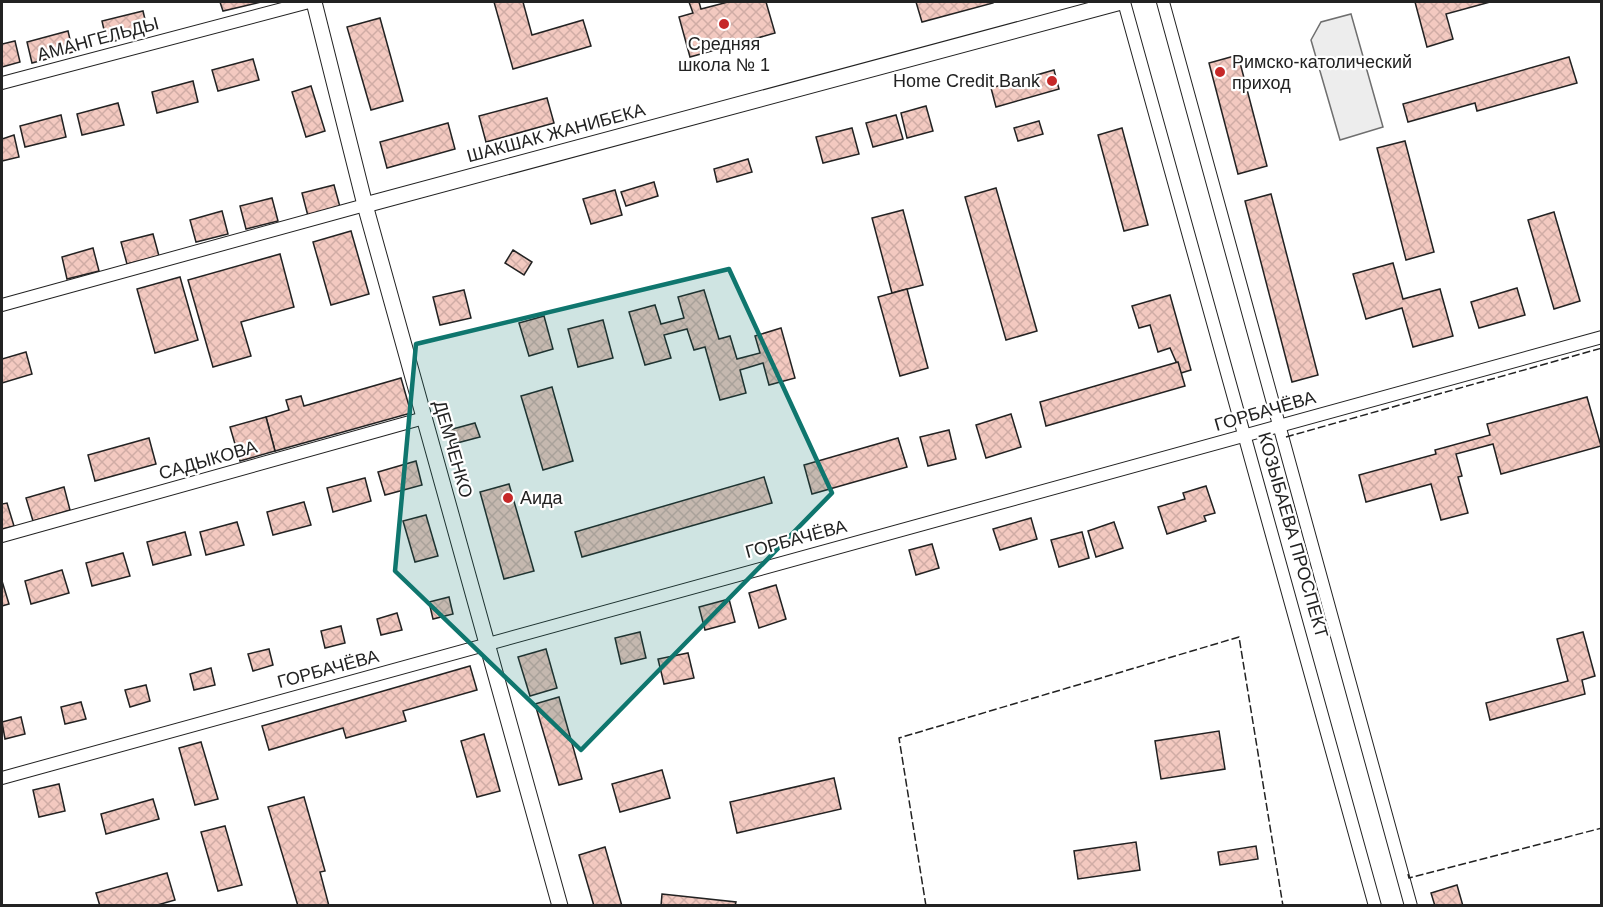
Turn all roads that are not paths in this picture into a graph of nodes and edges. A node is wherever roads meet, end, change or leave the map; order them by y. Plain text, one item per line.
1 (309, 2) edge
2 (314, 2) edge
3 (1122, 2) edge
4 (1162, 2) edge
5 (2, 83) edge
6 (365, 205) junction
7 (2, 305) edge
8 (1602, 337) edge
9 (424, 418) junction
10 (1279, 425) junction
11 (1246, 435) junction
12 (2, 536) edge
13 (488, 644) junction
14 (2, 778) edge
15 (560, 906) edge
16 (1375, 906) edge
17 (1411, 906) edge

1 - 5 street, АМАНГЕЛЬДЫ
2 - 6 street, ДЕМЧЕНКО
3 - 6 street, ШАКШАК ЖАНИБЕКА
3 - 11 street, КОЗЫБАЕВА ПРОСПЕКТ
4 - 10 street, КОЗЫБАЕВА ПРОСПЕКТ
6 - 7 street, ШАКШАК ЖАНИБЕКА
6 - 9 street, ДЕМЧЕНКО
8 - 10 street, ГОРБАЧЁВА
9 - 12 street, САДЫКОВА
9 - 13 street, ДЕМЧЕНКО
10 - 11 street, ГОРБАЧЁВА
10 - 17 street, КОЗЫБАЕВА ПРОСПЕКТ
11 - 13 street, ГОРБАЧЁВА
11 - 16 street, КОЗЫБАЕВА ПРОСПЕКТ
13 - 14 street, ГОРБАЧЁВА
13 - 15 street, ДЕМЧЕНКО

